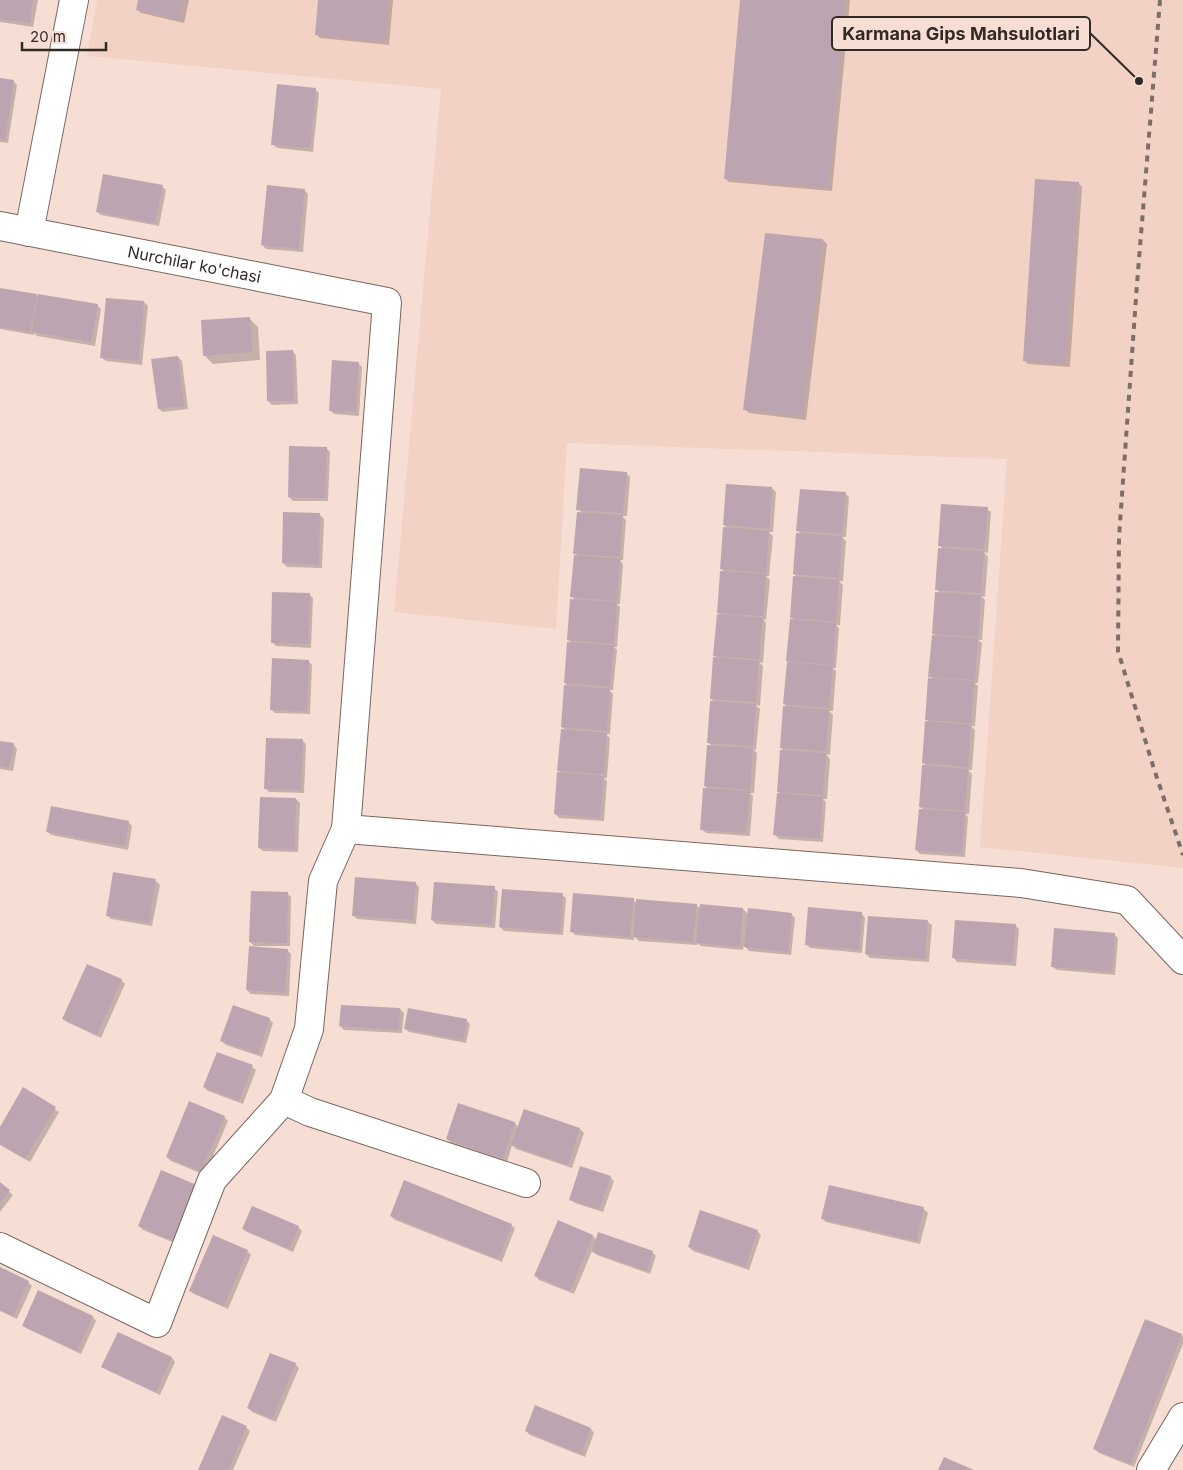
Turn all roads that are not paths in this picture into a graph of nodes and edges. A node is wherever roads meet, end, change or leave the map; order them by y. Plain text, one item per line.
1 (74, 0) edge
2 (0, 226) edge
3 (29, 232) junction
4 (346, 829) junction
5 (1183, 960) edge
6 (284, 1100) junction
7 (526, 1183) dead end
8 (0, 1247) edge
9 (1183, 1417) edge
10 (1151, 1470) edge

1 - 3 street
2 - 3 street, Nurchilar ko'chasi
3 - 4 street, Nurchilar ko'chasi
4 - 5 street
4 - 6 street
6 - 7 street
6 - 8 street
9 - 10 street

